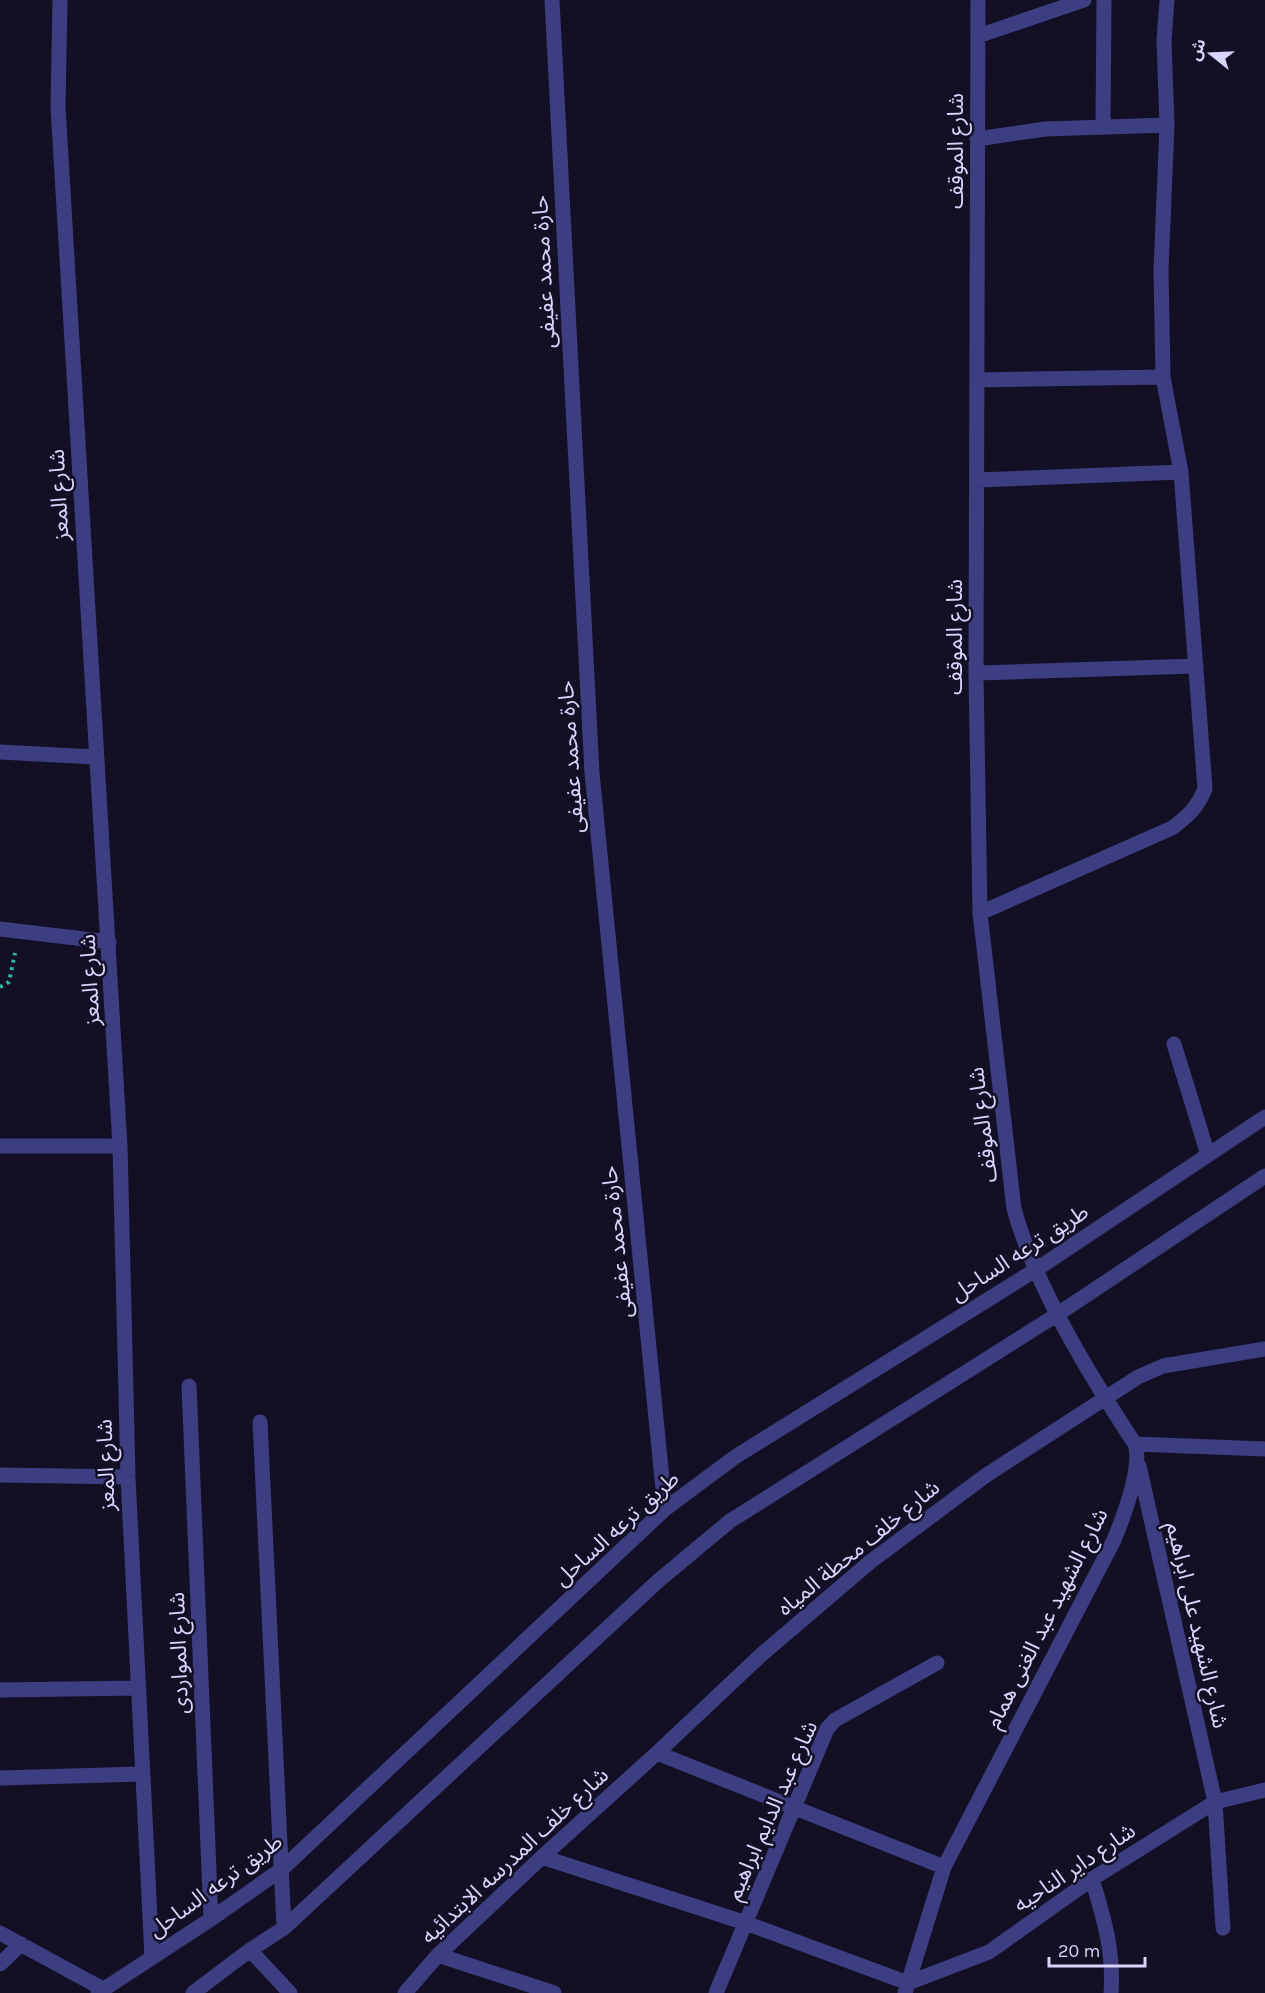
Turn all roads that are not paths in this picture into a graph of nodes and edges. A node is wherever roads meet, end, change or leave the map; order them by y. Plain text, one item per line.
1 (60, 0) edge
2 (552, 0) edge
3 (978, 0) edge
4 (1084, 0) edge
5 (1104, 0) edge
6 (1167, 0) edge
7 (978, 36) junction
8 (1167, 125) junction
9 (1103, 126) junction
10 (977, 139) junction
11 (1163, 377) junction
12 (977, 380) junction
13 (1181, 472) junction
14 (977, 480) junction
15 (1196, 666) junction
16 (976, 673) junction
17 (0, 752) edge
18 (95, 757) junction
19 (980, 913) junction
20 (0, 929) edge
21 (109, 942) junction
22 (1174, 1044) dead end
23 (1265, 1118) edge
24 (0, 1146) edge
25 (120, 1146) junction
26 (1208, 1155) junction
27 (1265, 1176) edge
28 (1036, 1269) junction
29 (1058, 1314) junction
30 (1265, 1349) edge
31 (189, 1386) dead end
32 (1104, 1397) junction
33 (260, 1422) dead end
34 (1265, 1449) edge
35 (1136, 1451) junction
36 (0, 1475) edge
37 (128, 1477) junction
38 (665, 1509) junction
39 (937, 1663) dead end
40 (137, 1688) junction
41 (0, 1690) edge
42 (657, 1753) junction
43 (142, 1774) junction
44 (0, 1778) edge
45 (1265, 1790) edge
46 (1215, 1802) junction
47 (794, 1807) junction
48 (542, 1857) junction
49 (944, 1867) junction
50 (282, 1869) junction
51 (1092, 1879) junction
52 (212, 1919) junction
53 (746, 1923) junction
54 (284, 1928) junction
55 (1223, 1928) dead end
56 (0, 1933) edge
57 (21, 1944) junction
58 (250, 1950) junction
59 (438, 1955) junction
60 (152, 1958) junction
61 (0, 1964) edge
62 (907, 1988) edge
63 (101, 1991) edge
64 (193, 1993) edge
65 (290, 1993) edge
66 (405, 1993) edge
67 (554, 1993) edge
68 (716, 1993) edge
69 (1111, 1993) edge

1 - 18 street, شارع المعز
2 - 38 street, حارة محمد عفيفى
3 - 7 street, شارع الموقف
4 - 7 street
5 - 9 street
6 - 8 street
7 - 10 street, شارع الموقف
8 - 9 street
8 - 11 street
9 - 10 street
10 - 12 street, شارع الموقف
11 - 12 street
11 - 13 street
12 - 14 street, شارع الموقف
13 - 14 street
13 - 15 street
14 - 16 street, شارع الموقف
15 - 16 street
15 - 19 street
16 - 19 street, شارع الموقف
17 - 18 street
18 - 21 street, شارع المعز
19 - 28 street, شارع الموقف
20 - 21 street
21 - 25 street, شارع المعز
22 - 26 street
23 - 26 street, طريق ترعه الساحل
24 - 25 street
25 - 37 street, شارع المعز
26 - 28 street, طريق ترعه الساحل
27 - 29 street
28 - 29 street
28 - 38 street, طريق ترعه الساحل
29 - 32 street
29 - 54 street
30 - 32 street, شارع خلف محطة المياه
31 - 52 street, شارع المواردى
32 - 35 street
32 - 42 street, شارع خلف محطة المياه
33 - 50 street
34 - 35 street
35 - 46 street, شارع الشهيد على ابراهيم
35 - 49 street, شارع الشهيد عبد الغنى همام
36 - 37 street
37 - 40 street, شارع المعز
38 - 50 street, طريق ترعه الساحل
39 - 47 street, شارع عبد الدايم ابراهيم
40 - 41 street
40 - 43 street, شارع المعز
42 - 47 street
42 - 48 street, شارع خلف المدرسه الابتدائيه
43 - 44 street
43 - 60 street, شارع المعز
45 - 46 street, شارع داير الناحيه
46 - 51 street, شارع داير الناحيه
46 - 55 street, شارع الشهيد على ابراهيم
47 - 49 street
47 - 53 street, شارع عبد الدايم ابراهيم
48 - 53 street
48 - 59 street, شارع خلف المدرسه الابتدائيه
49 - 62 street, شارع الشهيد عبد الغنى همام
50 - 52 street, طريق ترعه الساحل
50 - 54 street
51 - 62 street, شارع داير الناحيه
51 - 69 street
52 - 60 street, طريق ترعه الساحل
53 - 62 street
53 - 68 street, شارع عبد الدايم ابراهيم
54 - 58 street
56 - 57 street
57 - 61 street
57 - 63 street
58 - 64 street
58 - 65 street
59 - 66 street, شارع خلف المدرسه الابتدائيه
59 - 67 street
60 - 63 street, طريق ترعه الساحل

